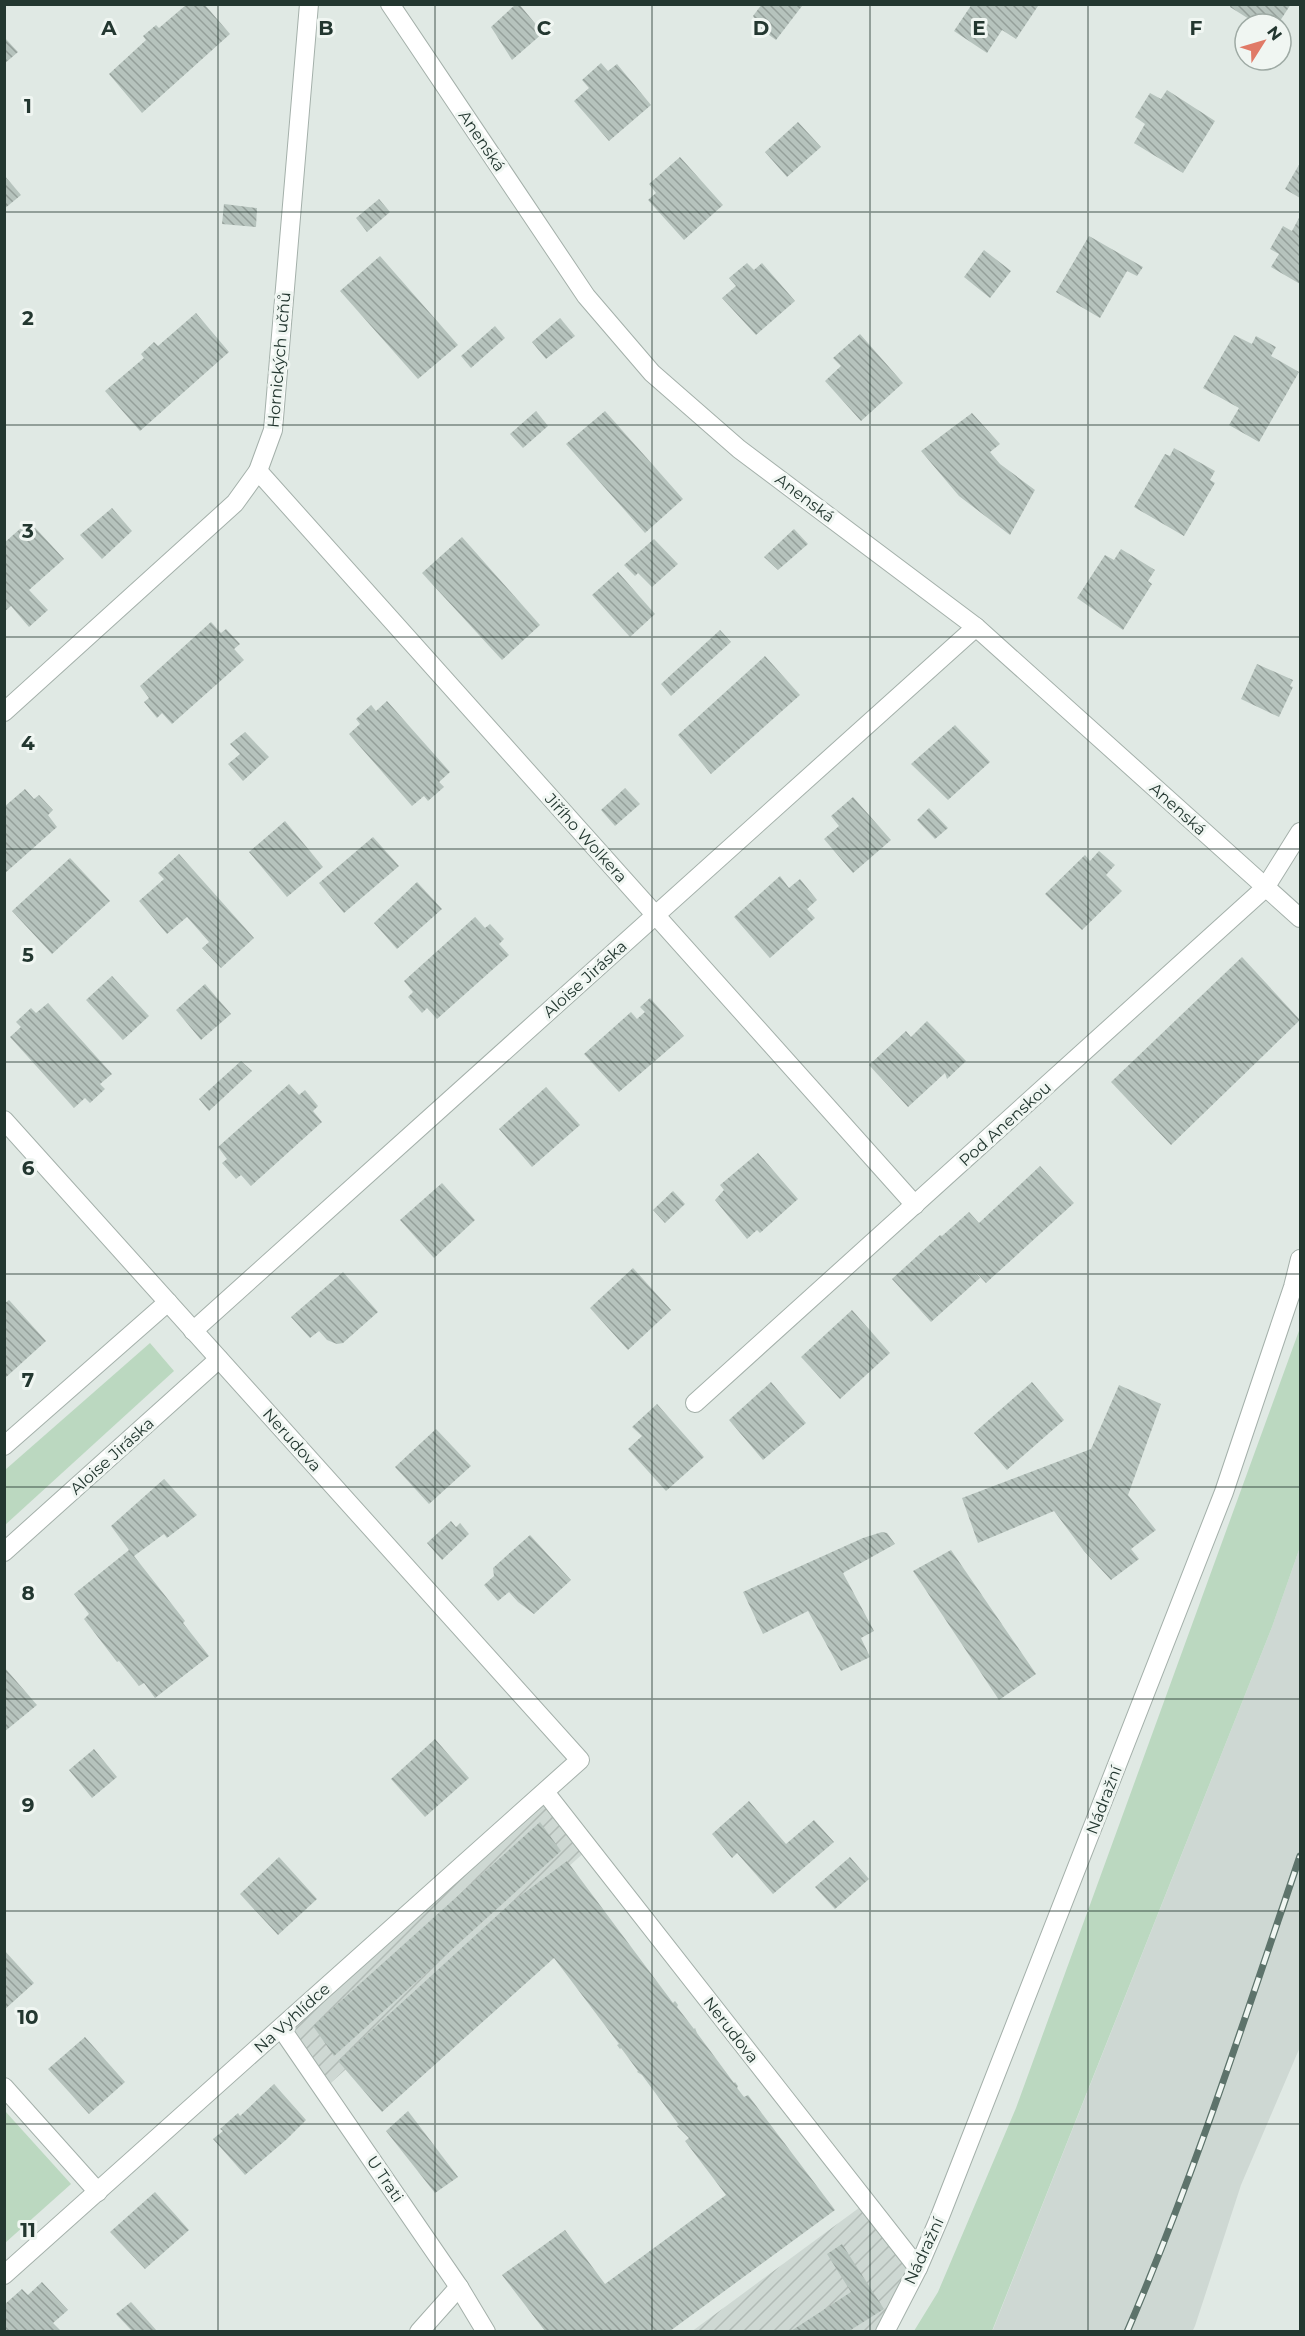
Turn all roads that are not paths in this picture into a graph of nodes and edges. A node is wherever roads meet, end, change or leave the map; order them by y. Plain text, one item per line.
1 (309, 4) edge
2 (390, 4) edge
3 (258, 471) junction
4 (976, 627) junction
5 (4, 712) edge
6 (1300, 832) edge
7 (1265, 888) junction
8 (655, 916) junction
9 (1300, 918) edge
10 (4, 1120) edge
11 (915, 1205) junction
12 (1300, 1259) edge
13 (168, 1302) junction
14 (193, 1331) junction
15 (219, 1359) junction
16 (695, 1403) dead end
17 (4, 1446) edge
18 (4, 1552) edge
19 (580, 1760) joint
20 (544, 1792) junction
21 (281, 2028) junction
22 (4, 2087) edge
23 (98, 2192) junction
24 (918, 2268) junction
25 (7, 2269) edge
26 (459, 2287) junction
27 (419, 2331) edge
28 (486, 2331) edge
29 (885, 2331) edge

1 - 3 street, Hornických učňů
2 - 4 street, Anenská
3 - 5 street, Hornických učňů
3 - 8 street, Jiřího Wolkera
4 - 7 street, Anenská
4 - 8 street, Aloise Jiráska
6 - 7 street, Pod Anenskou
7 - 9 street, Anenská
7 - 11 street, Pod Anenskou
8 - 11 street, Jiřího Wolkera
8 - 14 street, Aloise Jiráska
10 - 13 street, Nerudova
11 - 16 street, Pod Anenskou
12 - 24 street, Nádražní
13 - 14 street, Nerudova
13 - 17 street
14 - 15 street, Nerudova
15 - 18 street, Aloise Jiráska
15 - 19 street, Nerudova
19 - 20 street, Na Vyhlídce
20 - 21 street, Na Vyhlídce
20 - 24 street, Nerudova
21 - 23 street, Na Vyhlídce
21 - 26 street, U Trati
22 - 23 street
23 - 25 street, Na Vyhlídce
24 - 29 street, Nádražní
26 - 27 street
26 - 28 street, U Trati

